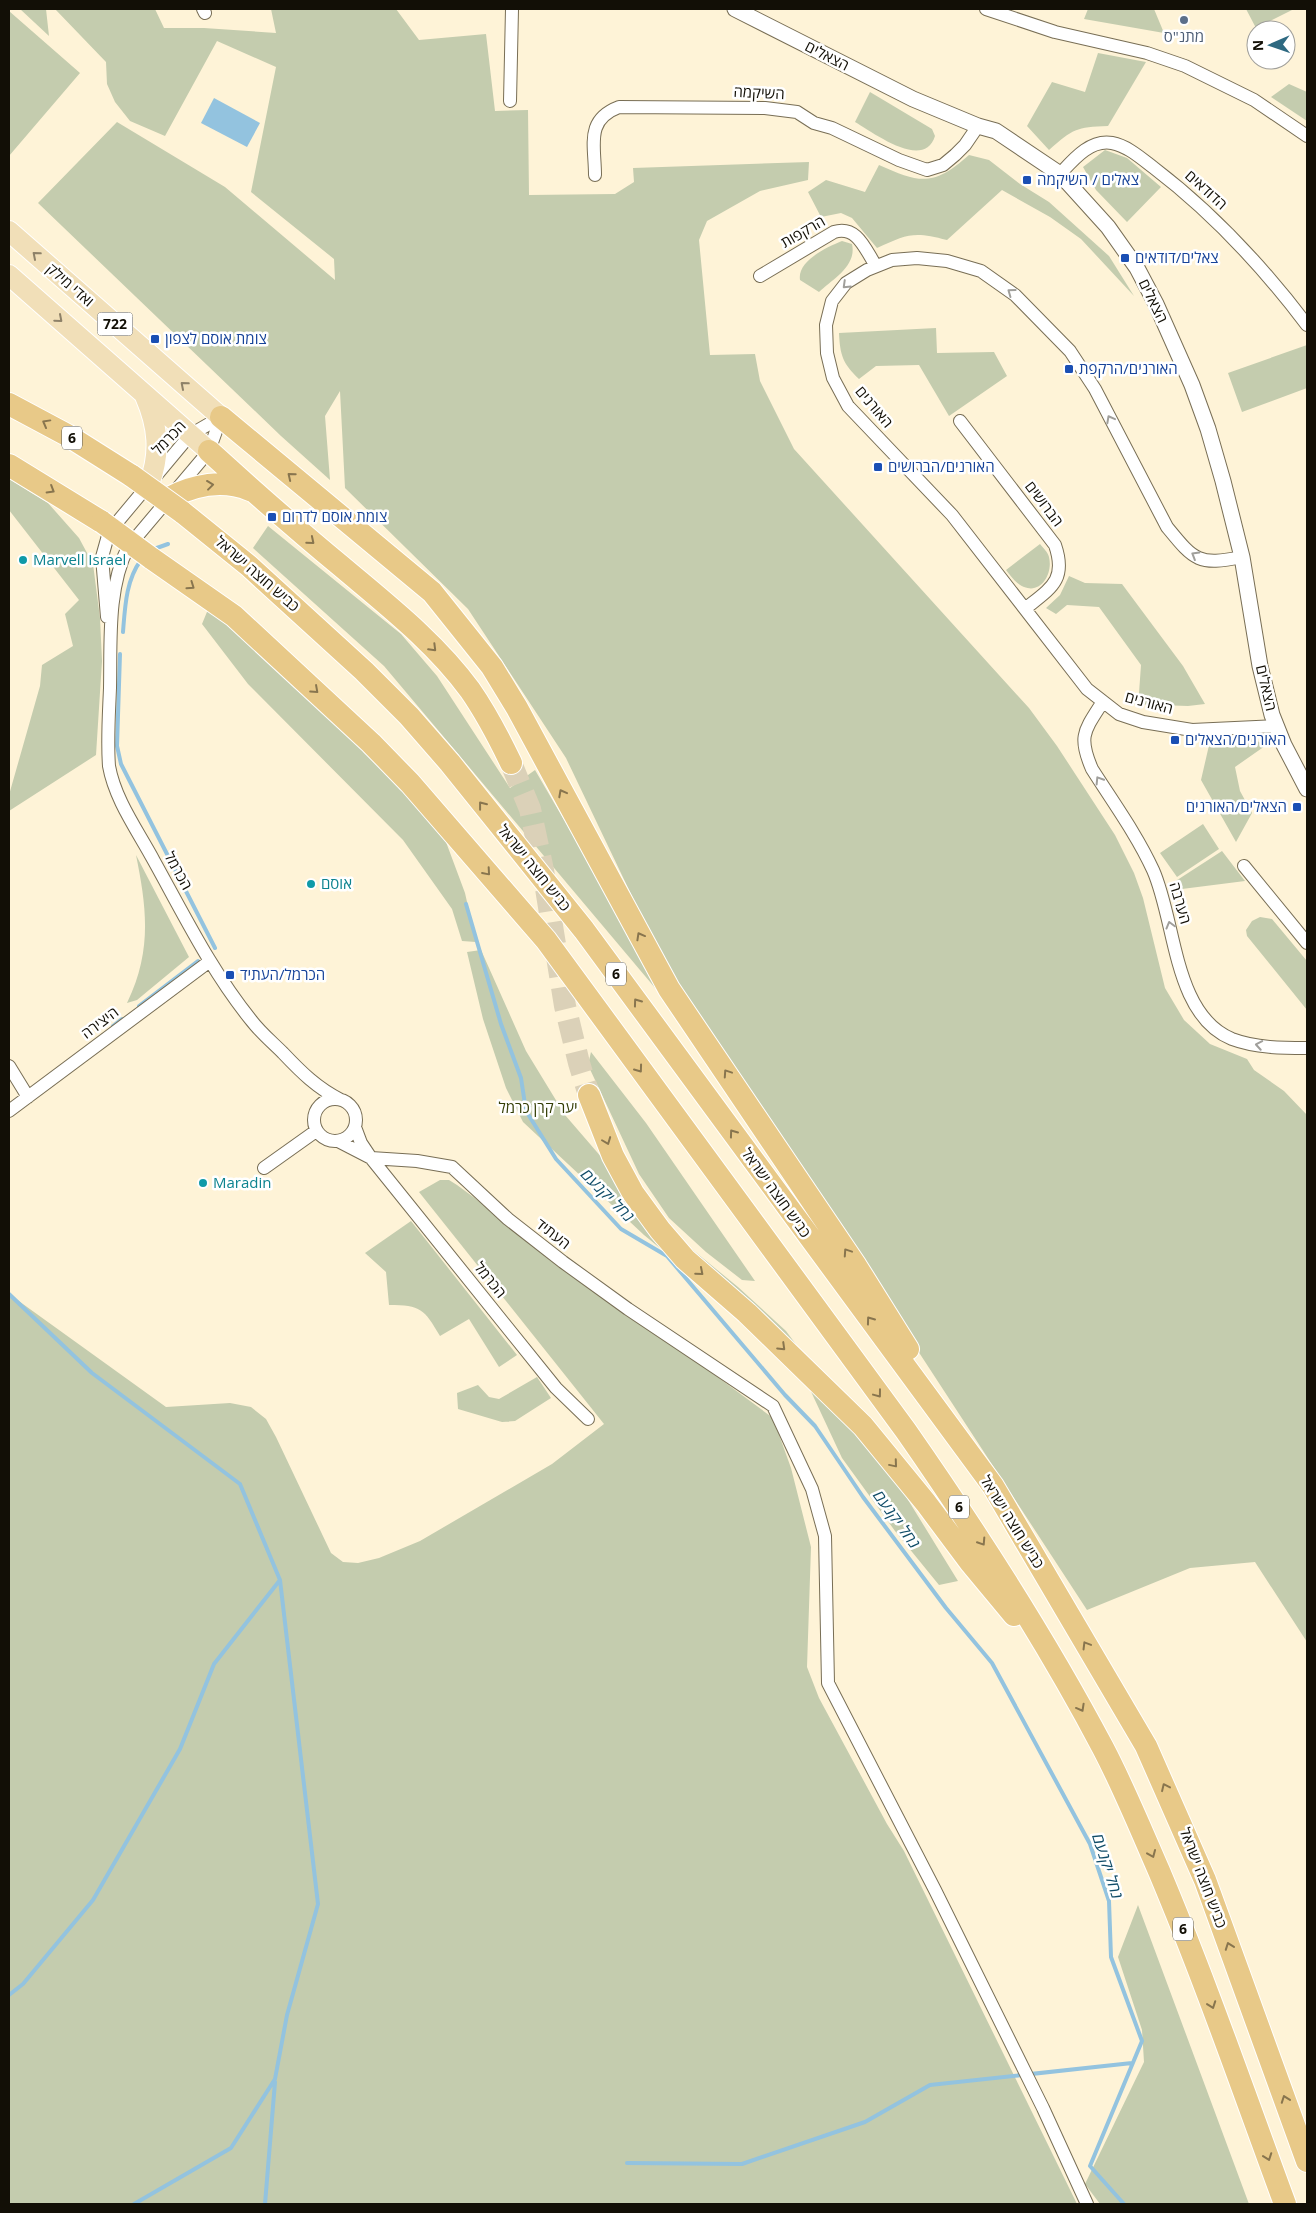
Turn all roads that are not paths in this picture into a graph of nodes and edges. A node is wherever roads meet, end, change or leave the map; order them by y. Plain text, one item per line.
1 (512, 9) edge
2 (986, 9) edge
3 (740, 10) edge
4 (510, 101) dead end
5 (978, 126) junction
6 (1307, 136) edge
7 (1060, 174) junction
8 (595, 175) dead end
9 (9, 231) edge
10 (876, 266) junction
11 (9, 275) edge
12 (760, 276) dead end
13 (1307, 325) edge
14 (144, 394) junction
15 (9, 404) edge
16 (220, 417) junction
17 (960, 421) dead end
18 (190, 435) junction
19 (208, 451) junction
20 (9, 465) edge
21 (140, 480) junction
22 (253, 491) junction
23 (176, 505) junction
24 (1242, 557) junction
25 (1026, 608) junction
26 (111, 644) junction
27 (1102, 703) junction
28 (1277, 726) junction
29 (511, 763) tunnel mouth
30 (1307, 789) edge
31 (1244, 866) dead end
32 (1307, 943) edge
33 (210, 960) junction
34 (1307, 1048) edge
35 (9, 1066) edge
36 (309, 1080) junction
37 (589, 1095) tunnel mouth
38 (28, 1097) junction
39 (341, 1100) junction
40 (316, 1110) junction
41 (9, 1112) edge
42 (355, 1127) junction
43 (316, 1131) junction
44 (340, 1142) junction
45 (371, 1158) junction
46 (264, 1168) dead end
47 (588, 1419) dead end
48 (993, 1486) junction
49 (1057, 1666) junction
50 (1307, 2161) edge
51 (1086, 2204) edge
52 (1285, 2204) edge

1 - 4 street
2 - 6 street
3 - 5 street, הצאלים
5 - 7 street, הצאלים
5 - 8 street, השיקמה
7 - 13 street, הדודאים
7 - 24 street, הצאלים
16 -> 9 main road, ואדי מילק / 722
10 - 12 street, הרקפות
24 -> 10 street, האורנים
10 -> 25 street, האורנים
11 -> 14 main road, 722
14 - 18 main road, 722
14 - 21 main road
21 -> 15 highway, כביש חוצה ישראל / 6
16 - 18 street, הכרמל
16 - 19 street, הכרמל
48 -> 16 highway
17 - 25 street, הברושים
18 - 19 main road, 722
18 - 21 street, הכרמל
19 - 22 highway
19 - 23 street, הכרמל
20 -> 49 highway, 6, bridge
21 - 23 highway, כביש חוצה ישראל / 6, bridge
21 - 26 street, הכרמל
23 -> 22 highway
22 -> 29 highway
23 - 26 street, הכרמל
48 -> 23 highway, כביש חוצה ישראל / 6
24 - 28 street, הצאלים
25 - 27 street, האורנים
26 - 33 street, הכרמל
27 - 28 street, האורנים
34 -> 27 street, הערבה
28 - 30 street, הצאלים
31 - 32 street
33 - 36 street, הכרמל
33 - 38 street, היצירה
35 - 38 street
36 - 39 street, הכרמל
36 - 40 street
37 -> 49 highway
38 - 41 street, היצירה
39 - 40 street
39 - 42 street
40 - 43 street
42 - 44 street
42 - 45 street, הכרמל
43 - 44 street
43 - 46 street
44 - 45 street, הכרמל
45 - 47 street, הכרמל
45 - 51 street, העתיד
50 -> 48 highway, כביש חוצה ישראל / 6
49 -> 52 highway, 6

